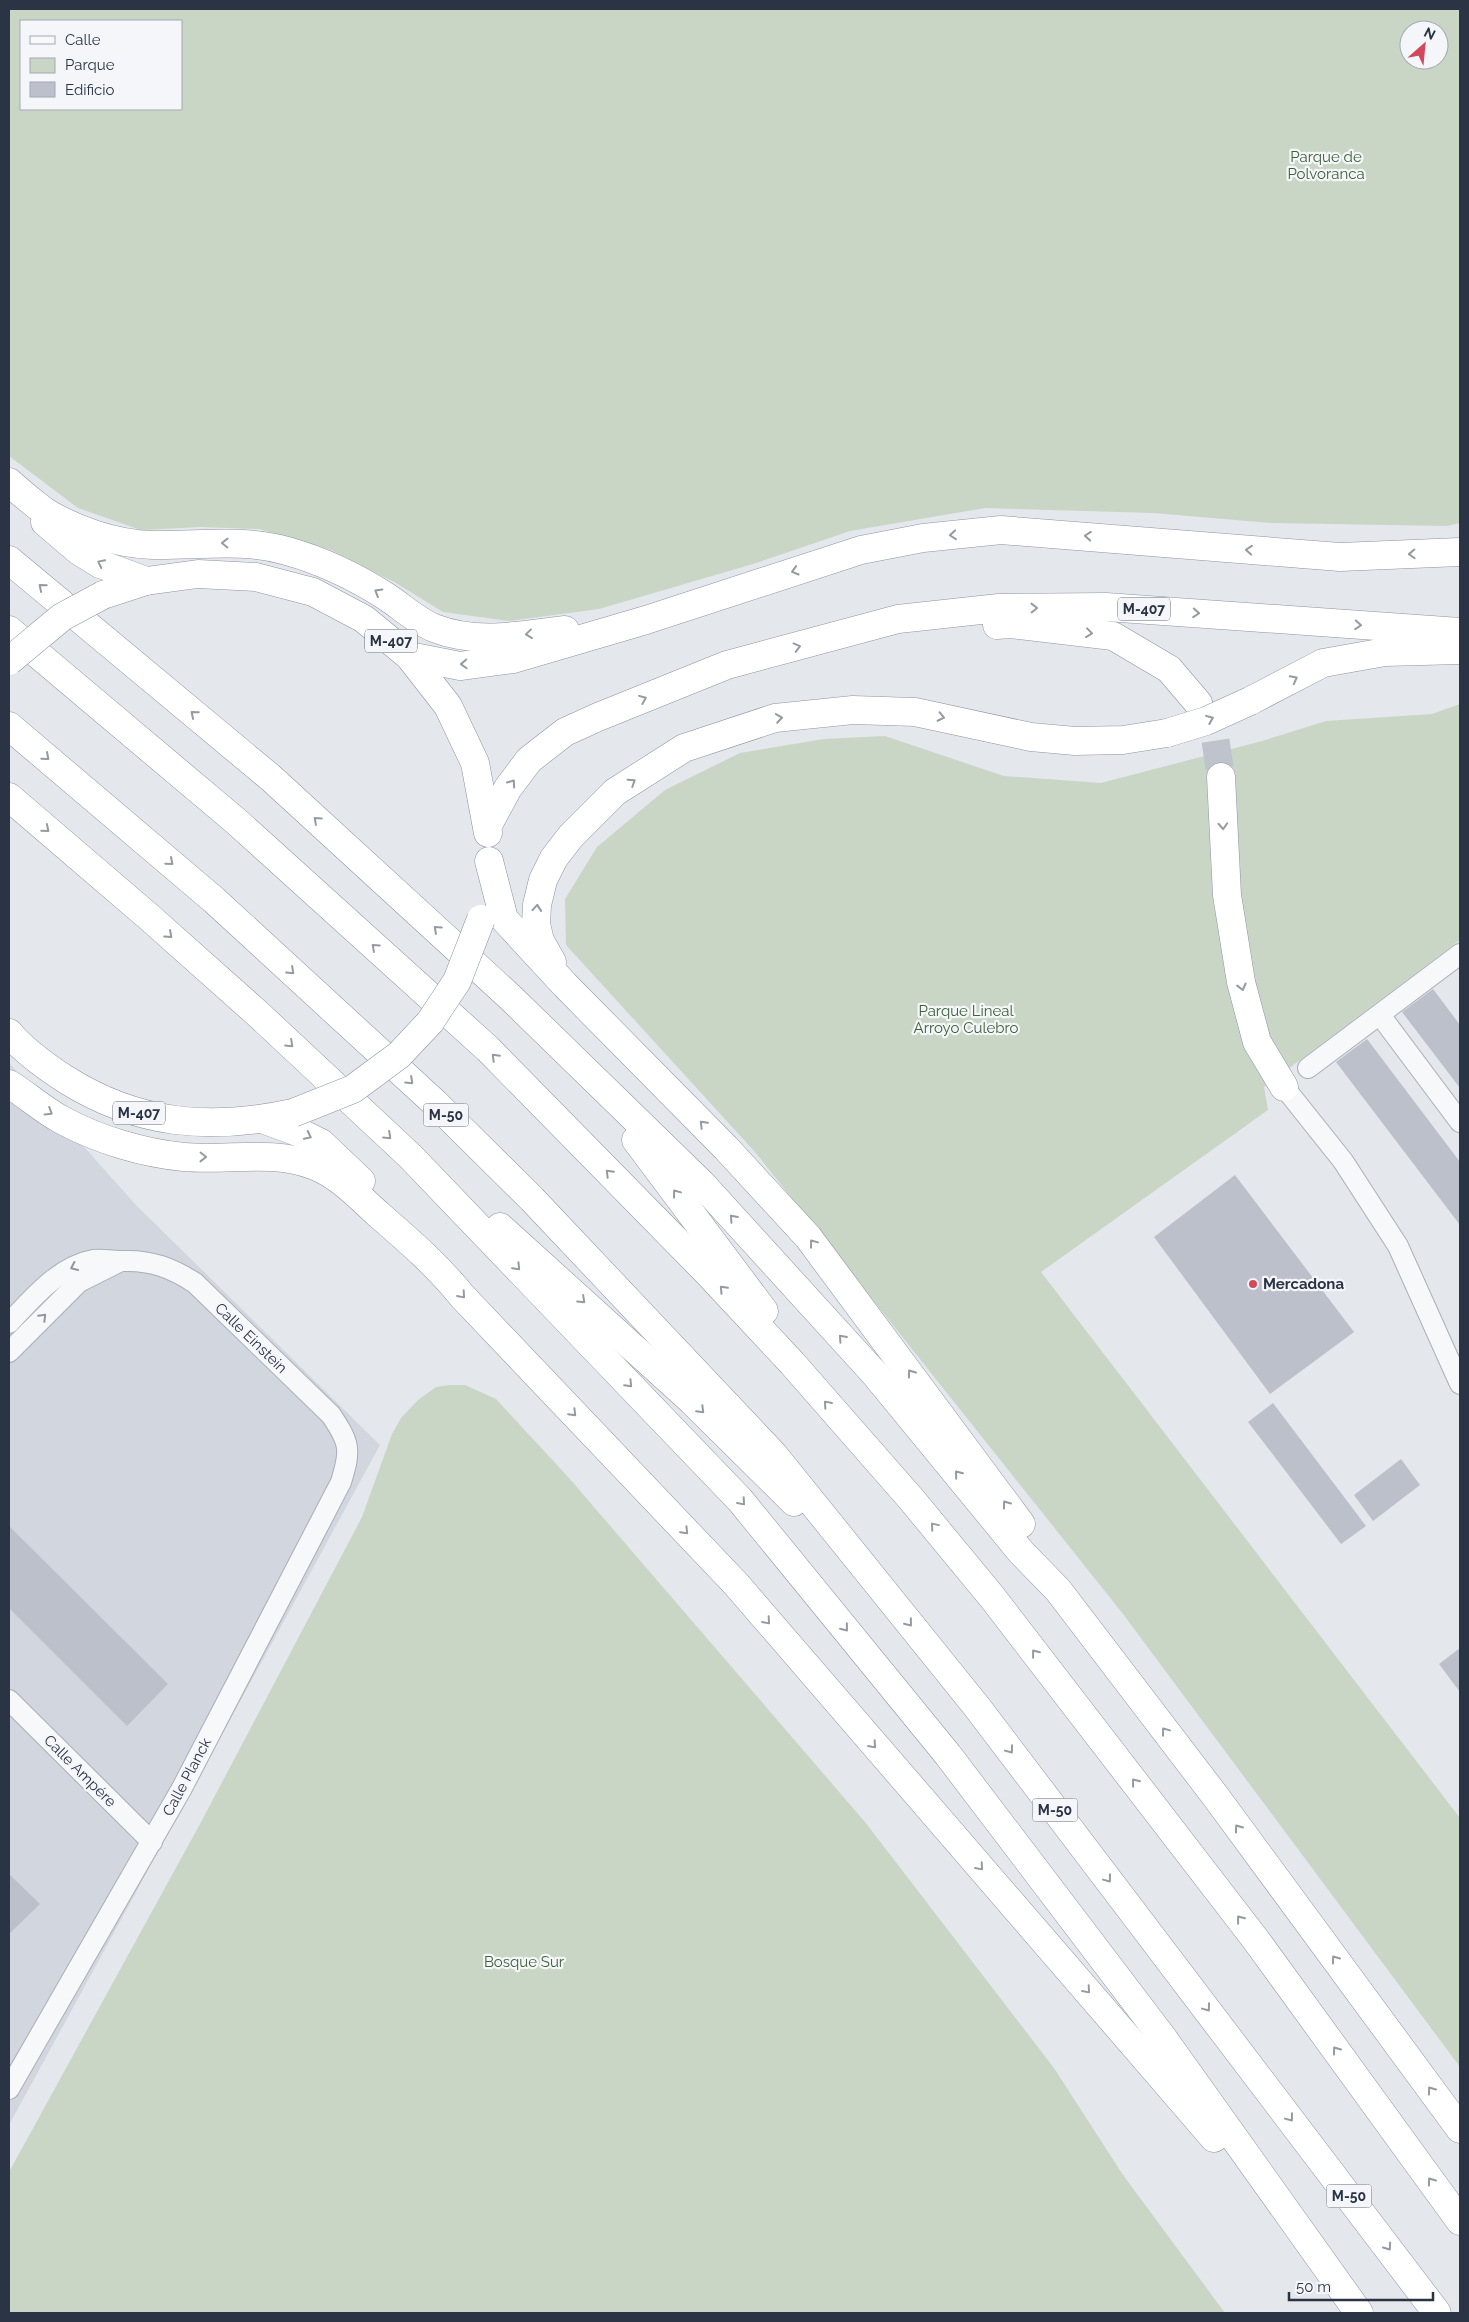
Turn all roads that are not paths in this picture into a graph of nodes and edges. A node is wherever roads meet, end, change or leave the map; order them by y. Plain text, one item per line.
1 (9, 482) edge
2 (9, 492) edge
3 (1460, 552) edge
4 (9, 560) edge
5 (146, 581) junction
6 (646, 620) junction
7 (9, 630) edge
8 (1460, 632) edge
9 (831, 638) junction
10 (1460, 650) edge
11 (409, 656) junction
12 (9, 662) edge
13 (1198, 703) tunnel mouth
14 (9, 726) edge
15 (1220, 777) tunnel mouth
16 (9, 797) edge
17 (488, 825) junction
18 (489, 861) junction
19 (1460, 954) edge
20 (565, 985) junction
21 (511, 998) junction
22 (1380, 1015) junction
23 (11, 1038) edge
24 (1308, 1068) dead end
25 (9, 1084) edge
26 (1284, 1087) joint
27 (262, 1119) junction
28 (1460, 1122) edge
29 (410, 1156) junction
30 (122, 1261) junction
31 (439, 1268) junction
32 (9, 1323) edge
33 (9, 1352) edge
34 (792, 1363) junction
35 (1460, 1384) edge
36 (349, 1457) joint
37 (845, 1544) junction
38 (1058, 1590) junction
39 (9, 1700) edge
40 (152, 1842) junction
41 (9, 2090) edge
42 (1460, 2129) edge
43 (1460, 2221) edge
44 (1334, 2281) junction
45 (1359, 2313) edge
46 (1437, 2313) edge

6 -> 1 highway
5 -> 2 highway
3 -> 6 highway, M-407
21 -> 4 highway
5 - 11 highway, M-407
5 - 12 highway, M-407, bridge
6 -> 11 highway, M-407
34 -> 7 highway
9 -> 8 highway, M-407
9 -> 13 highway
17 -> 9 highway, M-407
20 -> 10 highway, bridge
11 - 17 highway, M-407
14 -> 37 highway, M-50
15 -> 26 highway
16 -> 29 highway
17 - 18 highway, M-407
18 - 20 highway
18 - 27 highway, M-407, bridge
19 - 22 street
38 -> 20 highway
34 -> 21 highway
38 -> 21 highway
22 - 24 street
22 - 28 street
23 - 27 highway, M-407
25 -> 31 highway
26 - 35 street
27 -> 31 highway
29 -> 37 highway
29 -> 44 highway
30 -> 32 street, Calle Einstein
33 -> 30 street, Calle Einstein
30 - 36 street, Calle Einstein
31 -> 44 highway
43 -> 34 highway
36 - 40 street, Calle Planck
37 -> 46 highway, M-50
42 -> 38 highway
39 - 40 street, Calle Ampére
40 - 41 street, Calle Planck
44 - 45 highway

